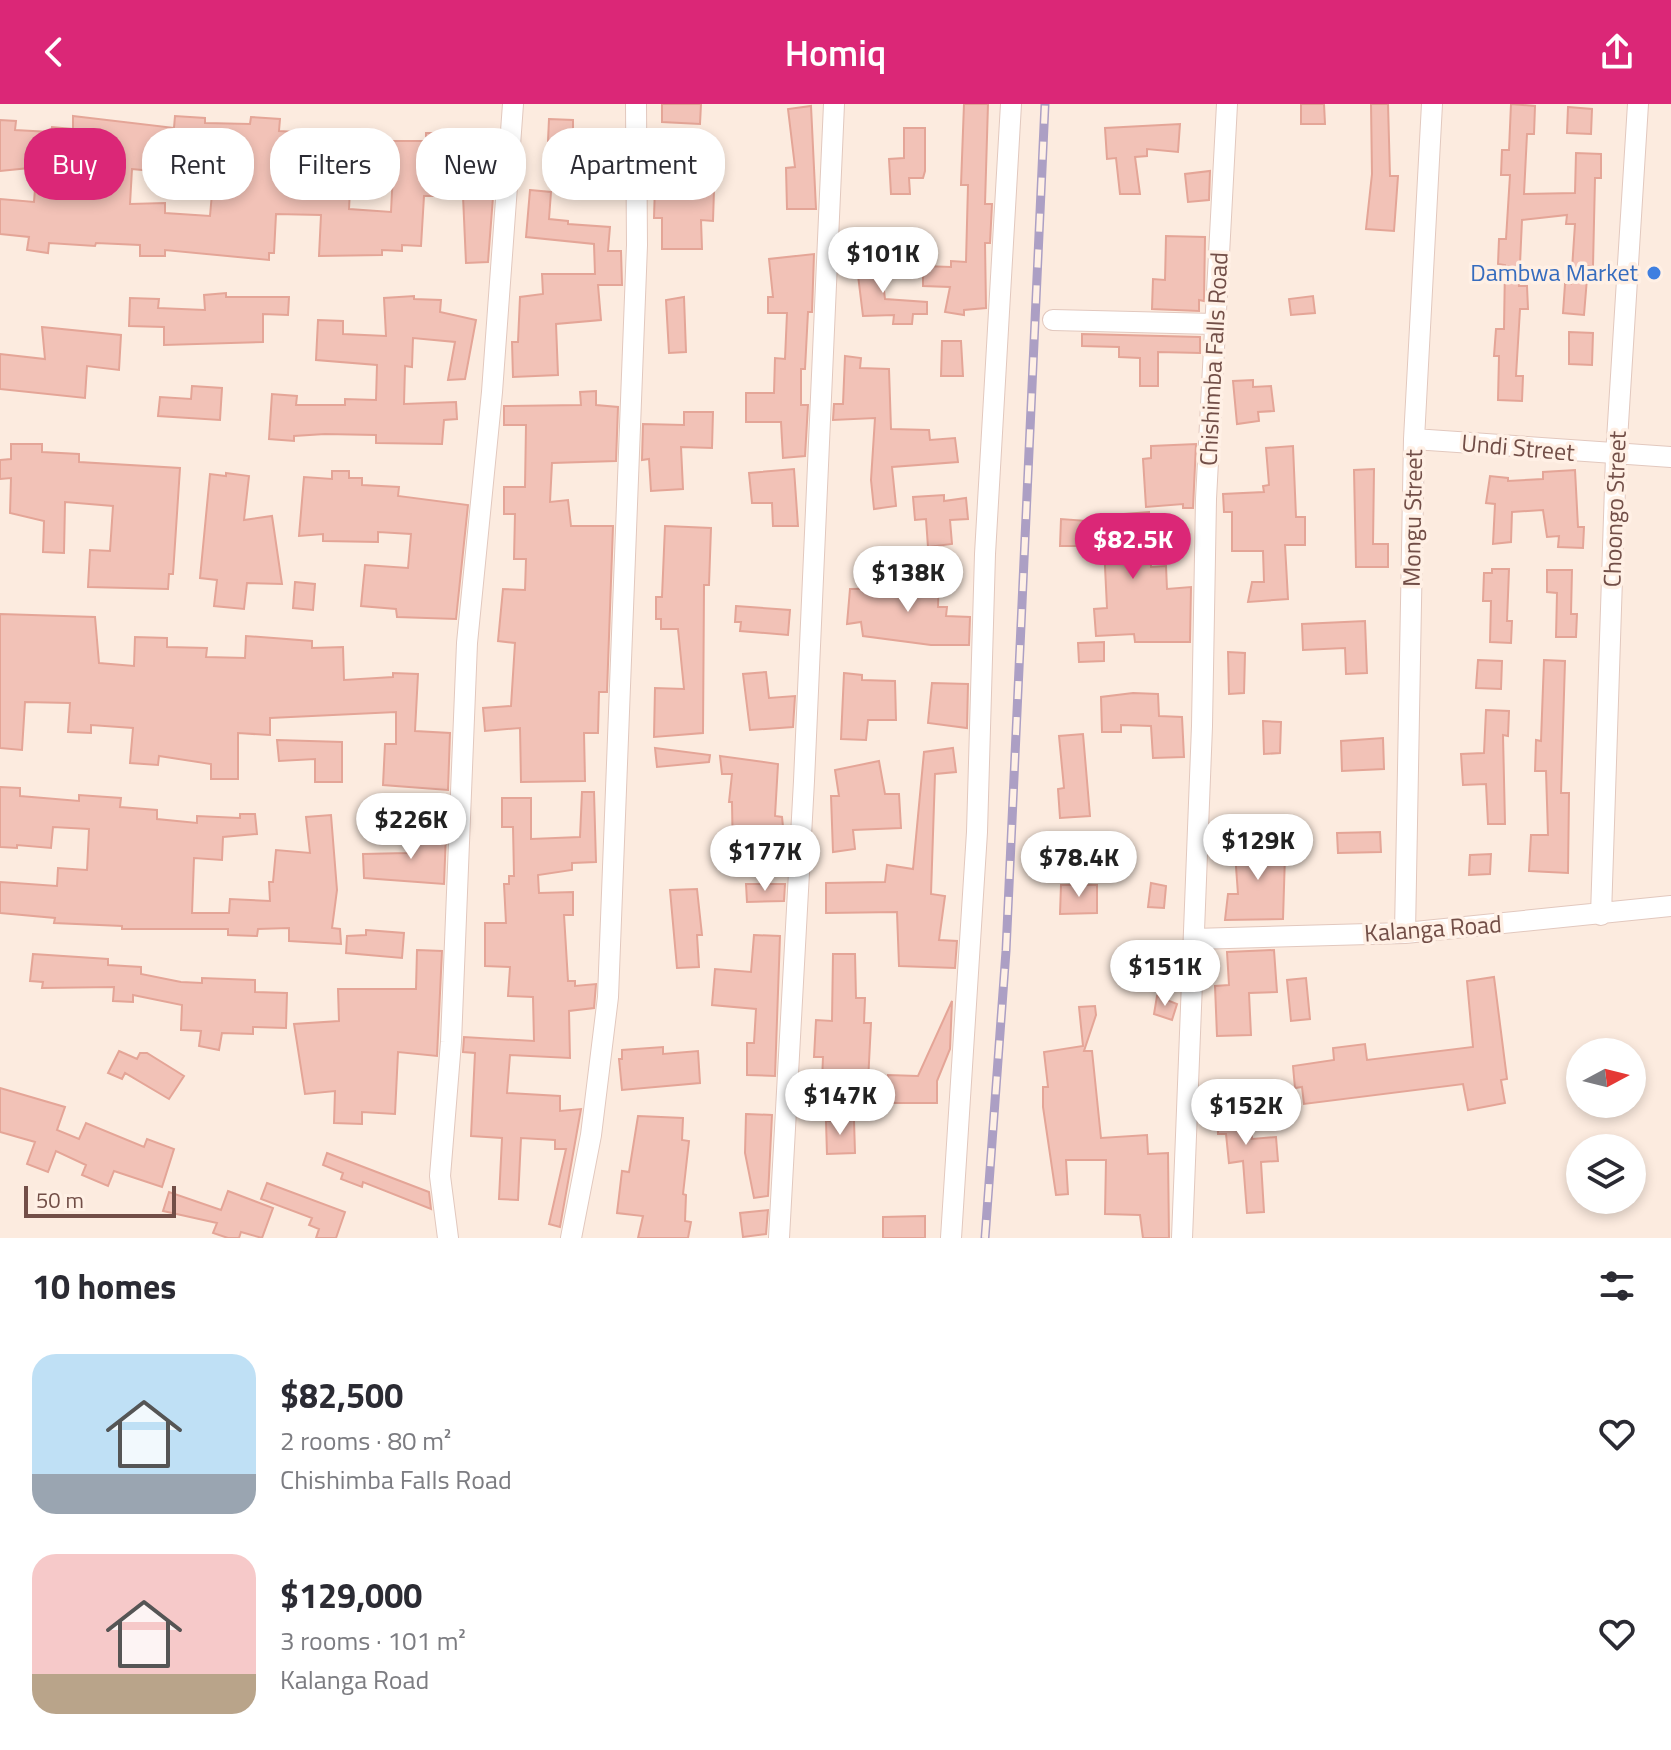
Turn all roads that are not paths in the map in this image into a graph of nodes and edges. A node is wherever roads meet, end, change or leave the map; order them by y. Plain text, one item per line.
1 (513, 104) edge
2 (636, 104) edge
3 (834, 104) edge
4 (1011, 104) edge
5 (1227, 104) edge
6 (1432, 104) edge
7 (1638, 104) edge
8 (1053, 320) dead end
9 (1214, 324) junction
10 (1414, 439) junction
11 (1616, 456) junction
12 (1671, 457) edge
13 (1671, 906) edge
14 (1601, 915) junction
15 (1405, 933) junction
16 (1194, 939) junction
17 (448, 1238) edge
18 (571, 1238) edge
19 (779, 1238) edge
20 (951, 1238) edge
21 (1182, 1238) edge

1 - 17 street
2 - 18 street
3 - 19 street
4 - 20 street
5 - 9 street, Chishimba Falls Road
6 - 10 street, Mongu Street
7 - 11 street, Choongo Street
8 - 9 street
9 - 16 street, Chishimba Falls Road
10 - 11 street, Undi Street
10 - 15 street, Mongu Street
11 - 12 street, Undi Street
11 - 14 street, Choongo Street
13 - 14 street, Kalanga Road
14 - 15 street, Kalanga Road
15 - 16 street, Kalanga Road
16 - 21 street, Chishimba Falls Road

